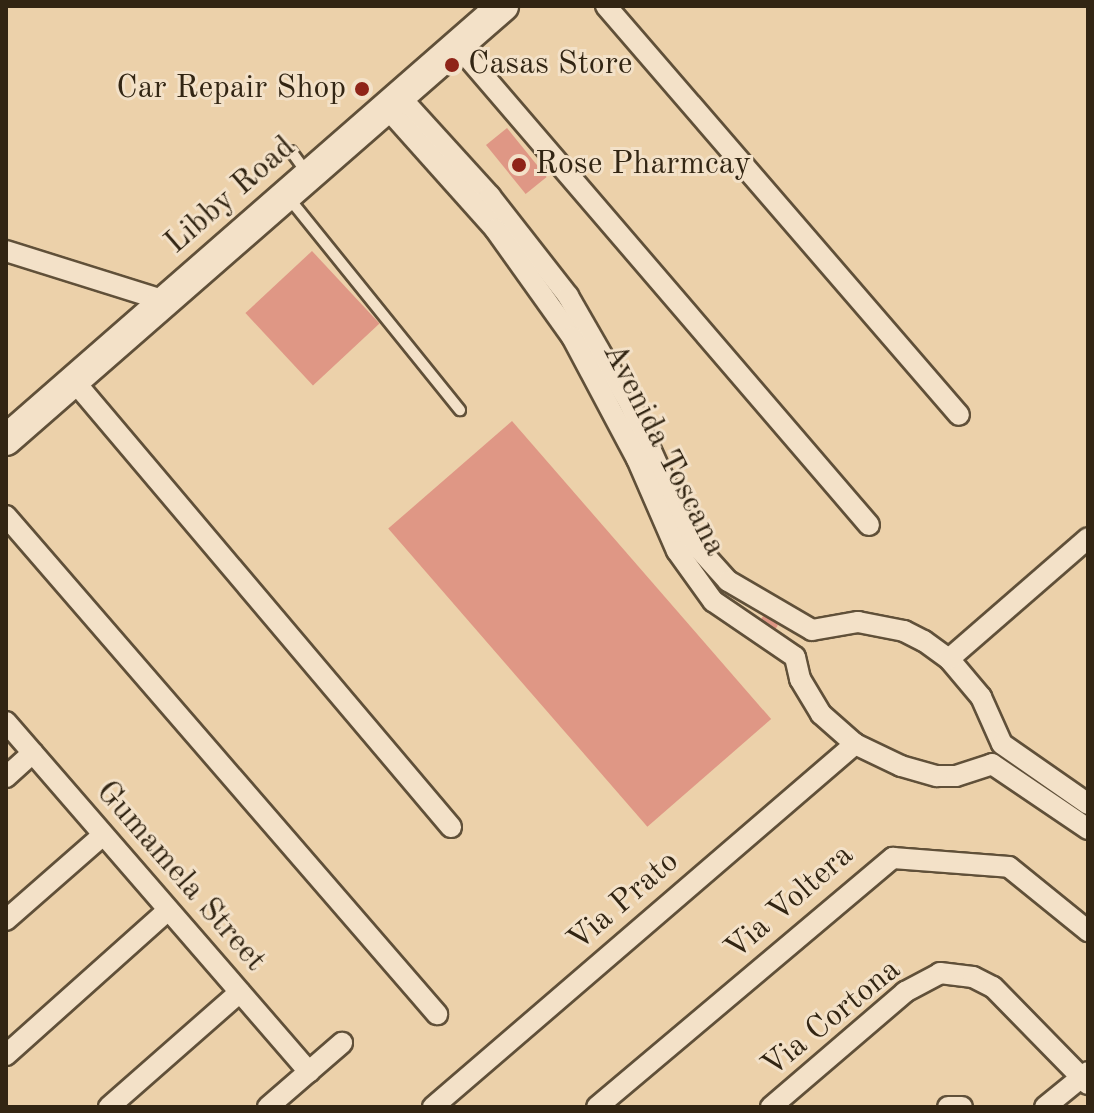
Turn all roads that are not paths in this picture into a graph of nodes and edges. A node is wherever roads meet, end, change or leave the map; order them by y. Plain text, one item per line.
1 (503, 6) edge
2 (606, 6) edge
3 (458, 46) junction
4 (394, 102) junction
5 (291, 151) dead end
6 (298, 186) junction
7 (6, 251) edge
8 (166, 301) junction
9 (74, 381) junction
10 (460, 410) dead end
11 (959, 415) dead end
12 (6, 440) edge
13 (659, 488) junction
14 (6, 516) edge
15 (869, 525) dead end
16 (1088, 538) edge
17 (742, 590) junction
18 (726, 612) junction
19 (812, 630) junction
20 (795, 657) junction
21 (949, 659) junction
22 (6, 722) edge
23 (855, 744) junction
24 (1002, 744) junction
25 (33, 753) junction
26 (992, 764) junction
27 (6, 777) edge
28 (1088, 804) edge
29 (451, 827) dead end
30 (1088, 829) edge
31 (103, 835) junction
32 (168, 910) junction
33 (6, 920) edge
34 (1088, 931) edge
35 (240, 992) junction
36 (437, 1014) dead end
37 (342, 1043) dead end
38 (6, 1055) edge
39 (309, 1072) junction
40 (1086, 1077) edge
41 (109, 1107) edge
42 (268, 1107) edge
43 (433, 1107) edge
44 (597, 1107) edge
45 (771, 1107) edge
46 (948, 1107) edge
47 (962, 1107) edge
48 (1045, 1107) edge

1 - 3 main road, Libby Road
2 - 11 street
3 - 4 main road, Libby Road
3 - 15 street
4 - 6 main road, Libby Road
4 - 13 street, Avenida Toscana
5 - 6 lane
6 - 8 main road, Libby Road
6 - 10 lane
7 - 8 street
8 - 9 main road, Libby Road
9 - 12 main road, Libby Road
9 - 29 street
13 - 17 street, Avenida Toscana
13 - 18 street, Avenida Toscana
14 - 36 street
16 - 21 street
17 - 18 street
17 - 19 street, Avenida Toscana
18 - 20 street, Avenida Toscana
19 - 20 street
19 - 21 street
20 - 23 street
21 - 24 street
22 - 25 street, Gumamela Street
23 - 26 street
23 - 43 street, Via Prato
24 - 26 street
24 - 28 street
25 - 27 street
25 - 31 street, Gumamela Street
26 - 30 street
31 - 32 street, Gumamela Street
31 - 33 street
32 - 35 street, Gumamela Street
32 - 38 street
34 - 44 street, Via Voltera
35 - 39 street, Gumamela Street
35 - 41 street
37 - 39 street
39 - 42 street
40 - 45 street, Via Cortona
40 - 48 street
46 - 47 street

